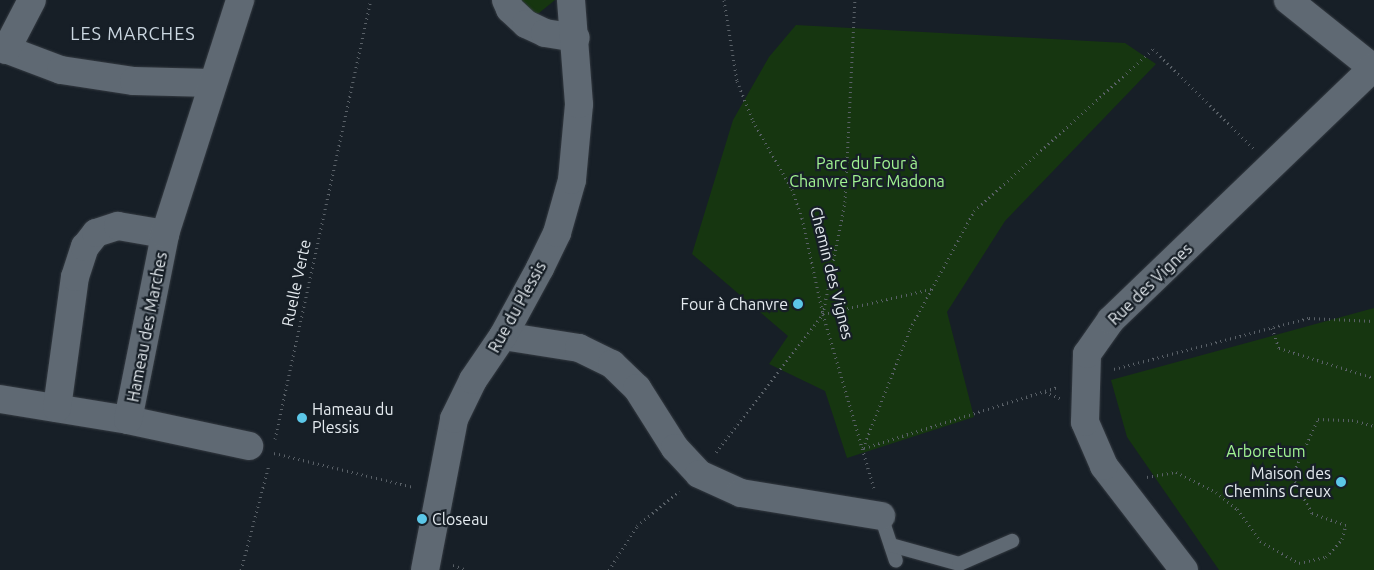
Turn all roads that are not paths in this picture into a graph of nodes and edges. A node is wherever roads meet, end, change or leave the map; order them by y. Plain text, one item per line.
1 (32, 0) edge
2 (240, 0) edge
3 (506, 0) edge
4 (571, 0) edge
5 (1288, 0) edge
6 (576, 38) junction
7 (3, 48) edge
8 (1374, 68) edge
9 (212, 83) junction
10 (165, 234) junction
11 (503, 336) junction
12 (0, 399) edge
13 (57, 408) junction
14 (128, 420) junction
15 (261, 449) road end
16 (882, 516) joint
17 (1012, 541) dead end
18 (891, 545) junction
19 (896, 561) dead end
20 (425, 570) edge
21 (1184, 570) edge

1 - 7 street
2 - 9 street, Hameau des Marches
3 - 6 street
4 - 6 street, Rue du Plessis
5 - 8 street
6 - 11 street, Rue du Plessis
7 - 9 street
8 - 21 street, Rue des Vignes
9 - 10 street, Hameau des Marches
10 - 13 street, Hameau des Marches
10 - 14 street, Hameau des Marches
11 - 16 street
11 - 20 street, Rue du Plessis
12 - 13 street, Hameau des Marches
13 - 14 street, Hameau des Marches
14 - 15 street, Hameau des Marches
16 - 18 lane
17 - 18 lane
18 - 19 lane

